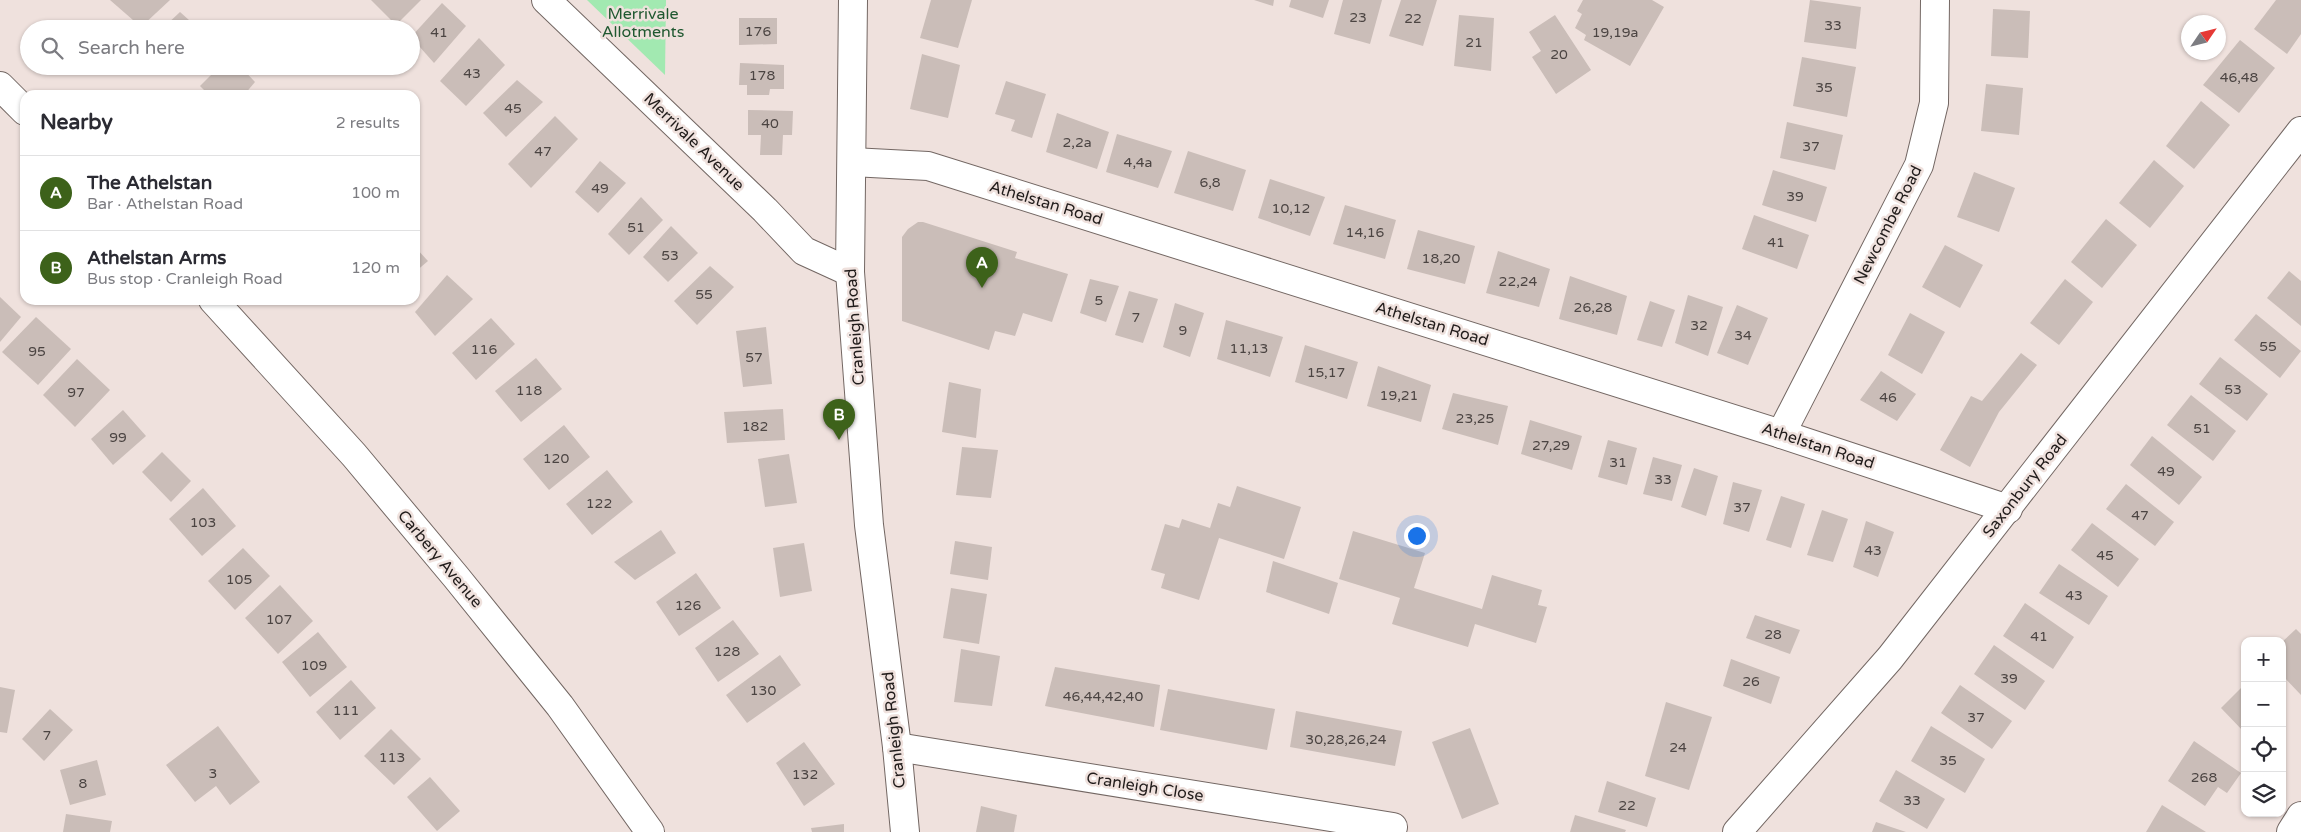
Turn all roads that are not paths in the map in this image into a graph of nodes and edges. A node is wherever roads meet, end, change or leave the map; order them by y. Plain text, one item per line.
1 (546, 0) edge
2 (853, 0) edge
3 (1936, 0) edge
4 (0, 86) edge
5 (20, 106) edge
6 (2301, 131) edge
7 (852, 162) junction
8 (850, 272) junction
9 (218, 305) edge
10 (1781, 434) junction
11 (2008, 509) junction
12 (897, 747) junction
13 (2301, 816) edge
14 (1393, 827) dead end
15 (650, 832) edge
16 (905, 832) edge
17 (1737, 832) edge
18 (2291, 832) edge

1 - 8 street, Merrivale Avenue
2 - 7 street, Cranleigh Road
3 - 10 street, Newcombe Road
4 - 5 street
6 - 11 street, Saxonbury Road
7 - 8 street, Cranleigh Road
7 - 10 street, Athelstan Road
8 - 12 street, Cranleigh Road
9 - 15 street, Carbery Avenue
10 - 11 street, Athelstan Road
11 - 17 street, Saxonbury Road
12 - 14 street, Cranleigh Close
12 - 16 street, Cranleigh Road
13 - 18 street

